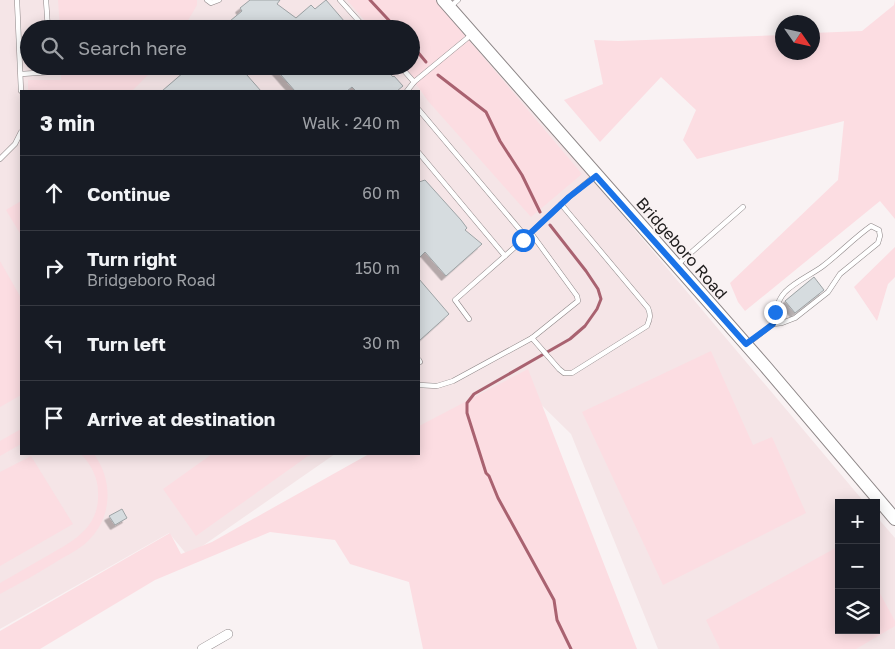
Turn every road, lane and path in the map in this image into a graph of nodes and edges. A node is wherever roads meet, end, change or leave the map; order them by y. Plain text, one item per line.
1 (17, 0) edge
2 (46, 0) edge
3 (207, 0) edge
4 (219, 0) edge
5 (340, 0) edge
6 (450, 2) edge
7 (47, 20) edge
8 (358, 20) edge
9 (472, 34) junction
10 (20, 56) edge
11 (21, 75) edge
12 (408, 75) edge
13 (414, 82) junction
14 (21, 90) edge
15 (408, 90) edge
16 (420, 111) edge
17 (20, 134) edge
18 (420, 154) edge
19 (0, 159) edge
20 (596, 176) junction
21 (561, 204) junction
22 (744, 207) dead end
23 (531, 232) junction
24 (526, 237) junction
25 (505, 256) junction
26 (676, 266) junction
27 (469, 319) dead end
28 (773, 324) junction
29 (532, 338) junction
30 (746, 344) junction
31 (420, 385) edge
32 (895, 520) edge
33 (228, 634) dead end
34 (202, 649) edge

1 - 10 lane
2 - 7 lane
3 - 4 lane
5 - 8 lane
6 - 9 main road, Bridgeboro Road
9 - 13 lane
9 - 20 main road, Bridgeboro Road
11 - 14 lane
12 - 13 lane
13 - 15 lane
16 - 24 lane
17 - 19 lane
18 - 25 lane
20 - 21 lane
20 - 26 main road, Bridgeboro Road
21 - 23 lane
21 - 29 lane
22 - 26 lane
23 - 24 lane
23 - 29 lane
24 - 25 lane
25 - 27 lane
26 - 30 main road, Bridgeboro Road
28 - 28 lane
28 - 30 lane
29 - 31 lane
30 - 32 main road, Bridgeboro Road
33 - 34 street

